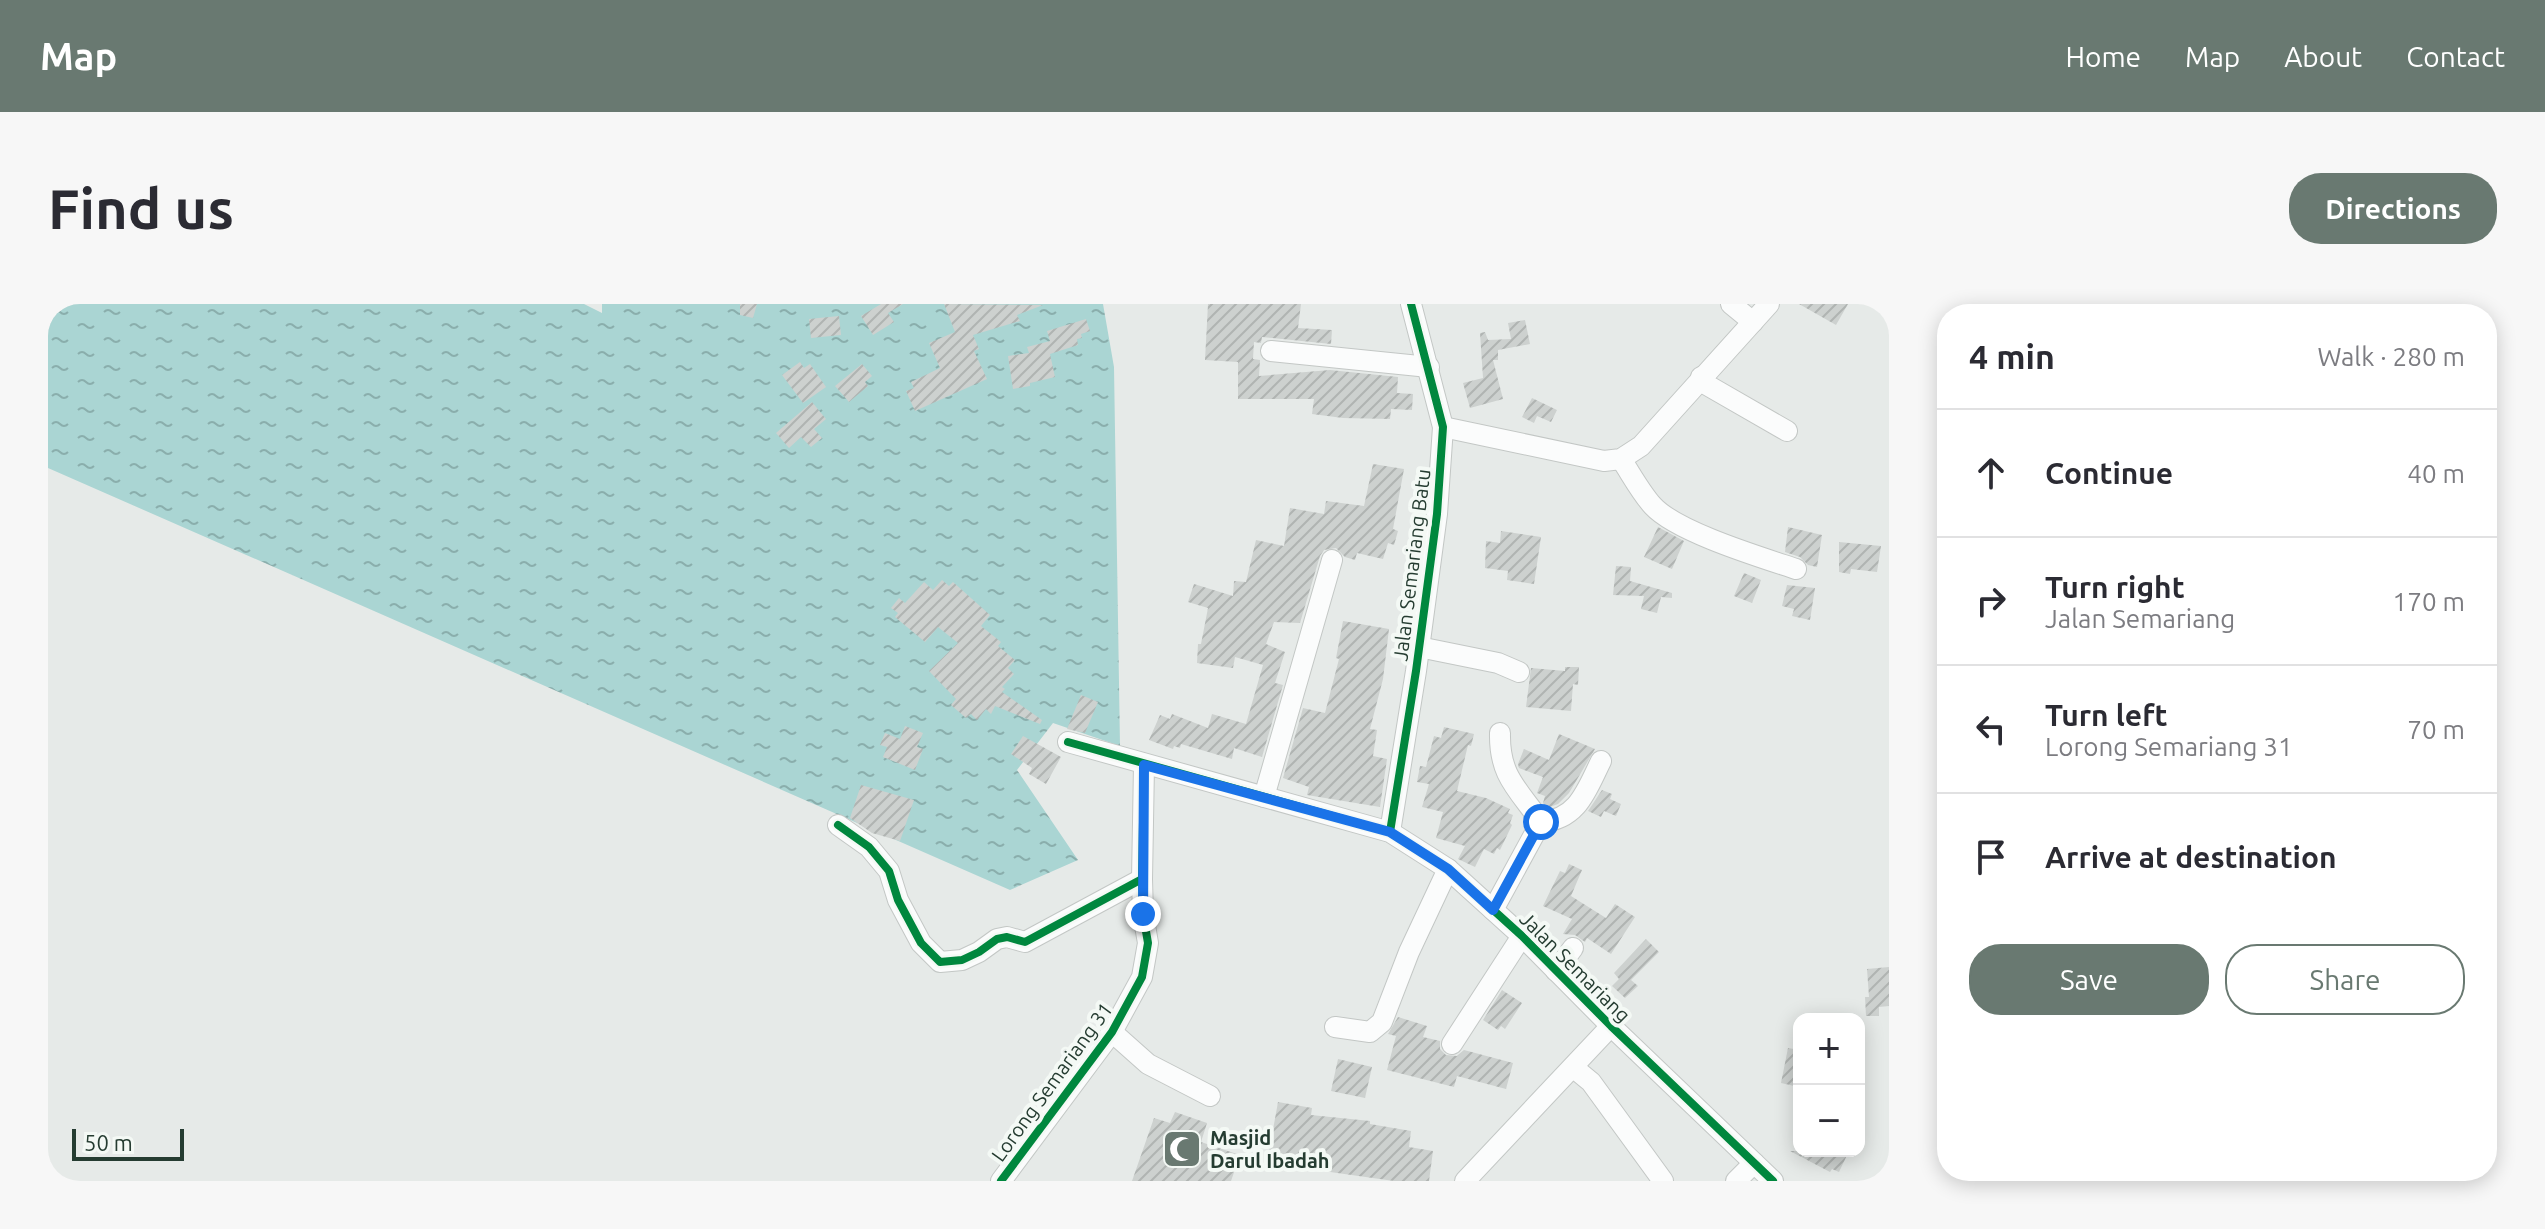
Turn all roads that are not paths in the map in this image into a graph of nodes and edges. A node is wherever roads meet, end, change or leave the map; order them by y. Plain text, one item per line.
1 (1413, 304) edge
2 (1731, 304) edge
3 (1769, 304) edge
4 (1753, 322) junction
5 (1271, 351) dead end
6 (1429, 367) junction
7 (1701, 377) junction
8 (1443, 427) junction
9 (1787, 431) dead end
10 (1621, 459) junction
11 (1332, 560) dead end
12 (1796, 569) dead end
13 (1419, 647) junction
14 (1519, 672) dead end
15 (1500, 733) dead end
16 (1068, 742) dead end
17 (1601, 761) dead end
18 (1144, 765) junction
19 (1264, 797) junction
20 (1541, 822) junction
21 (838, 825) dead end
22 (1390, 832) junction
23 (1448, 869) junction
24 (1142, 879) junction
25 (1493, 910) junction
26 (1522, 936) junction
27 (1573, 948) dead end
28 (1556, 971) junction
29 (1611, 1026) junction
30 (1335, 1027) dead end
31 (1112, 1032) junction
32 (1452, 1044) dead end
33 (1574, 1068) junction
34 (1210, 1096) dead end
35 (1754, 1163) junction
36 (1001, 1181) edge
37 (1465, 1181) edge
38 (1663, 1181) edge
39 (1736, 1181) edge
40 (1773, 1181) edge

1 - 6 street, Jalan Semariang Batu
2 - 4 street
3 - 4 street
4 - 7 street
5 - 6 street
6 - 8 street, Jalan Semariang Batu
7 - 9 street
7 - 10 street
8 - 10 street
8 - 13 street, Jalan Semariang Batu
10 - 12 street
11 - 19 street
13 - 14 street
13 - 22 street, Jalan Semariang Batu
15 - 20 street
16 - 18 street, Jalan Semariang
17 - 20 street
18 - 19 street, Jalan Semariang
18 - 24 street, Lorong Semariang 31
19 - 22 street, Jalan Semariang
20 - 25 street
21 - 24 street
22 - 23 street, Jalan Semariang
23 - 25 street, Jalan Semariang
23 - 30 street
24 - 31 street, Lorong Semariang 31
25 - 26 street, Jalan Semariang
26 - 28 street, Jalan Semariang
26 - 32 street
27 - 28 street
28 - 29 street, Jalan Semariang
29 - 33 street
29 - 35 street, Jalan Semariang
31 - 34 street
31 - 36 street, Lorong Semariang 31
33 - 37 street
33 - 38 street
35 - 39 street
35 - 40 street, Jalan Semariang

